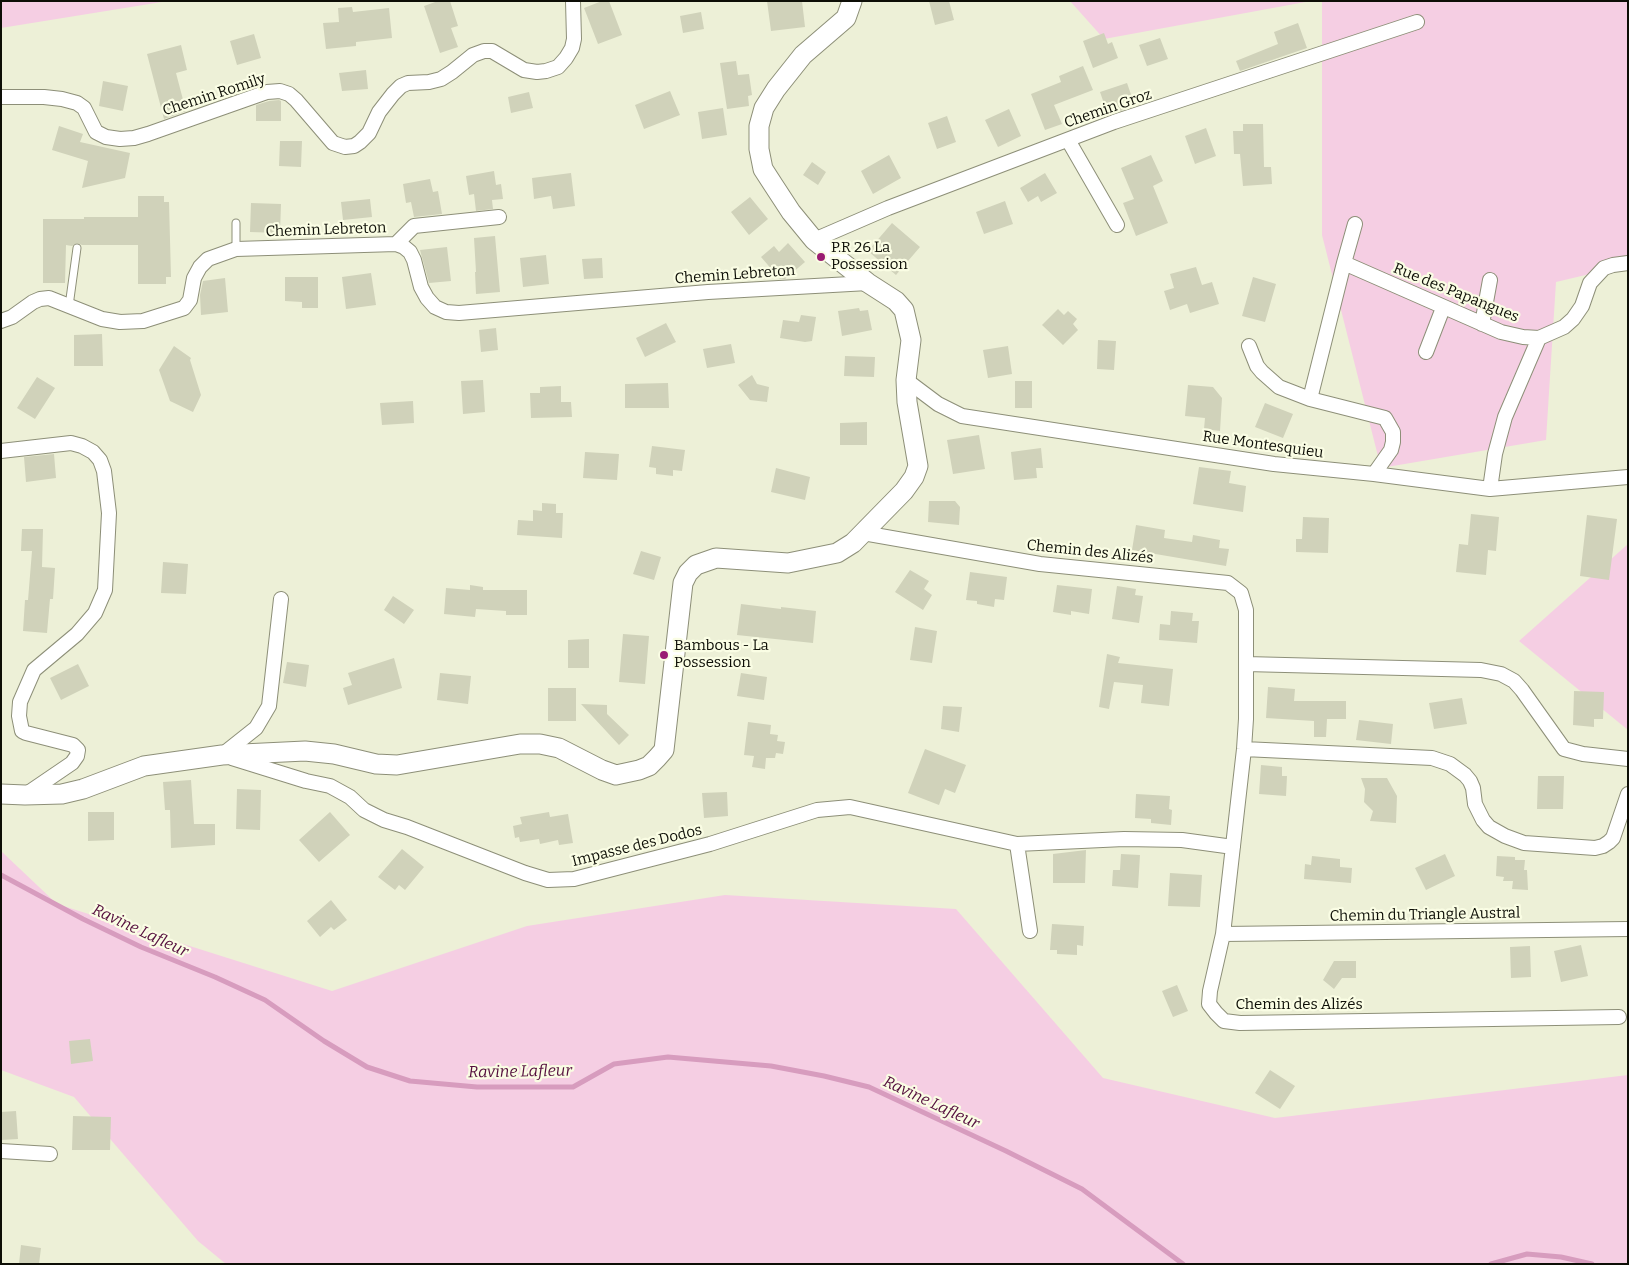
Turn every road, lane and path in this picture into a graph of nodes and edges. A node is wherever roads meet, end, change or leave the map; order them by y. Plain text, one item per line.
1 (573, 1) edge
2 (852, 1) edge
3 (1417, 22) dead end
4 (1, 97) edge
5 (1068, 140) junction
6 (499, 217) dead end
7 (236, 223) dead end
8 (1355, 224) dead end
9 (1117, 225) dead end
10 (814, 240) junction
11 (396, 244) junction
12 (78, 248) dead end
13 (236, 249) junction
14 (1344, 263) junction
15 (1628, 263) edge
16 (1490, 280) dead end
17 (868, 283) junction
18 (69, 306) junction
19 (1443, 308) junction
20 (1, 321) edge
21 (1482, 324) junction
22 (1539, 338) junction
23 (1249, 346) dead end
24 (1426, 352) dead end
25 (906, 380) junction
26 (1310, 399) junction
27 (1, 451) edge
28 (1374, 474) junction
29 (1628, 477) edge
30 (1490, 490) junction
31 (863, 533) junction
32 (281, 599) dead end
33 (1246, 664) junction
34 (1244, 749) junction
35 (222, 754) junction
36 (1628, 759) edge
37 (1, 794) edge
38 (1628, 794) edge
39 (25, 795) junction
40 (1016, 844) junction
41 (1232, 848) junction
42 (1628, 929) edge
43 (1030, 931) dead end
44 (1223, 934) junction
45 (1619, 1016) dead end
46 (1, 1151) edge
47 (50, 1154) dead end

1 - 4 street, Chemin Romily
2 - 10 main road
3 - 5 street, Chemin Groz
5 - 9 street
5 - 10 street, Chemin Groz
6 - 11 street
7 - 13 lane
8 - 14 street
10 - 17 main road
11 - 13 street, Chemin Lebreton
11 - 17 street, Chemin Lebreton
12 - 18 lane
13 - 18 street, Chemin Lebreton
14 - 19 street, Rue des Papangues
14 - 26 street
15 - 22 street
16 - 21 street
17 - 25 main road
18 - 20 street, Chemin Lebreton
19 - 21 street, Rue des Papangues
19 - 24 street
21 - 22 street, Rue des Papangues
22 - 30 street
23 - 26 street
25 - 28 street, Rue Montesquieu
25 - 31 main road
26 - 28 street
27 - 39 street
28 - 30 street, Rue Montesquieu
29 - 30 street, Rue Montesquieu
31 - 33 street, Chemin des Alizés
31 - 35 main road
32 - 35 street
33 - 34 street, Chemin des Alizés
33 - 36 street
34 - 38 street
34 - 41 street, Chemin des Alizés
35 - 39 main road
35 - 40 street, Impasse des Dodos
37 - 39 main road
40 - 41 street, Impasse des Dodos
40 - 43 street
41 - 44 street, Chemin des Alizés
42 - 44 street, Chemin du Triangle Austral
44 - 45 street, Chemin des Alizés
46 - 47 street

